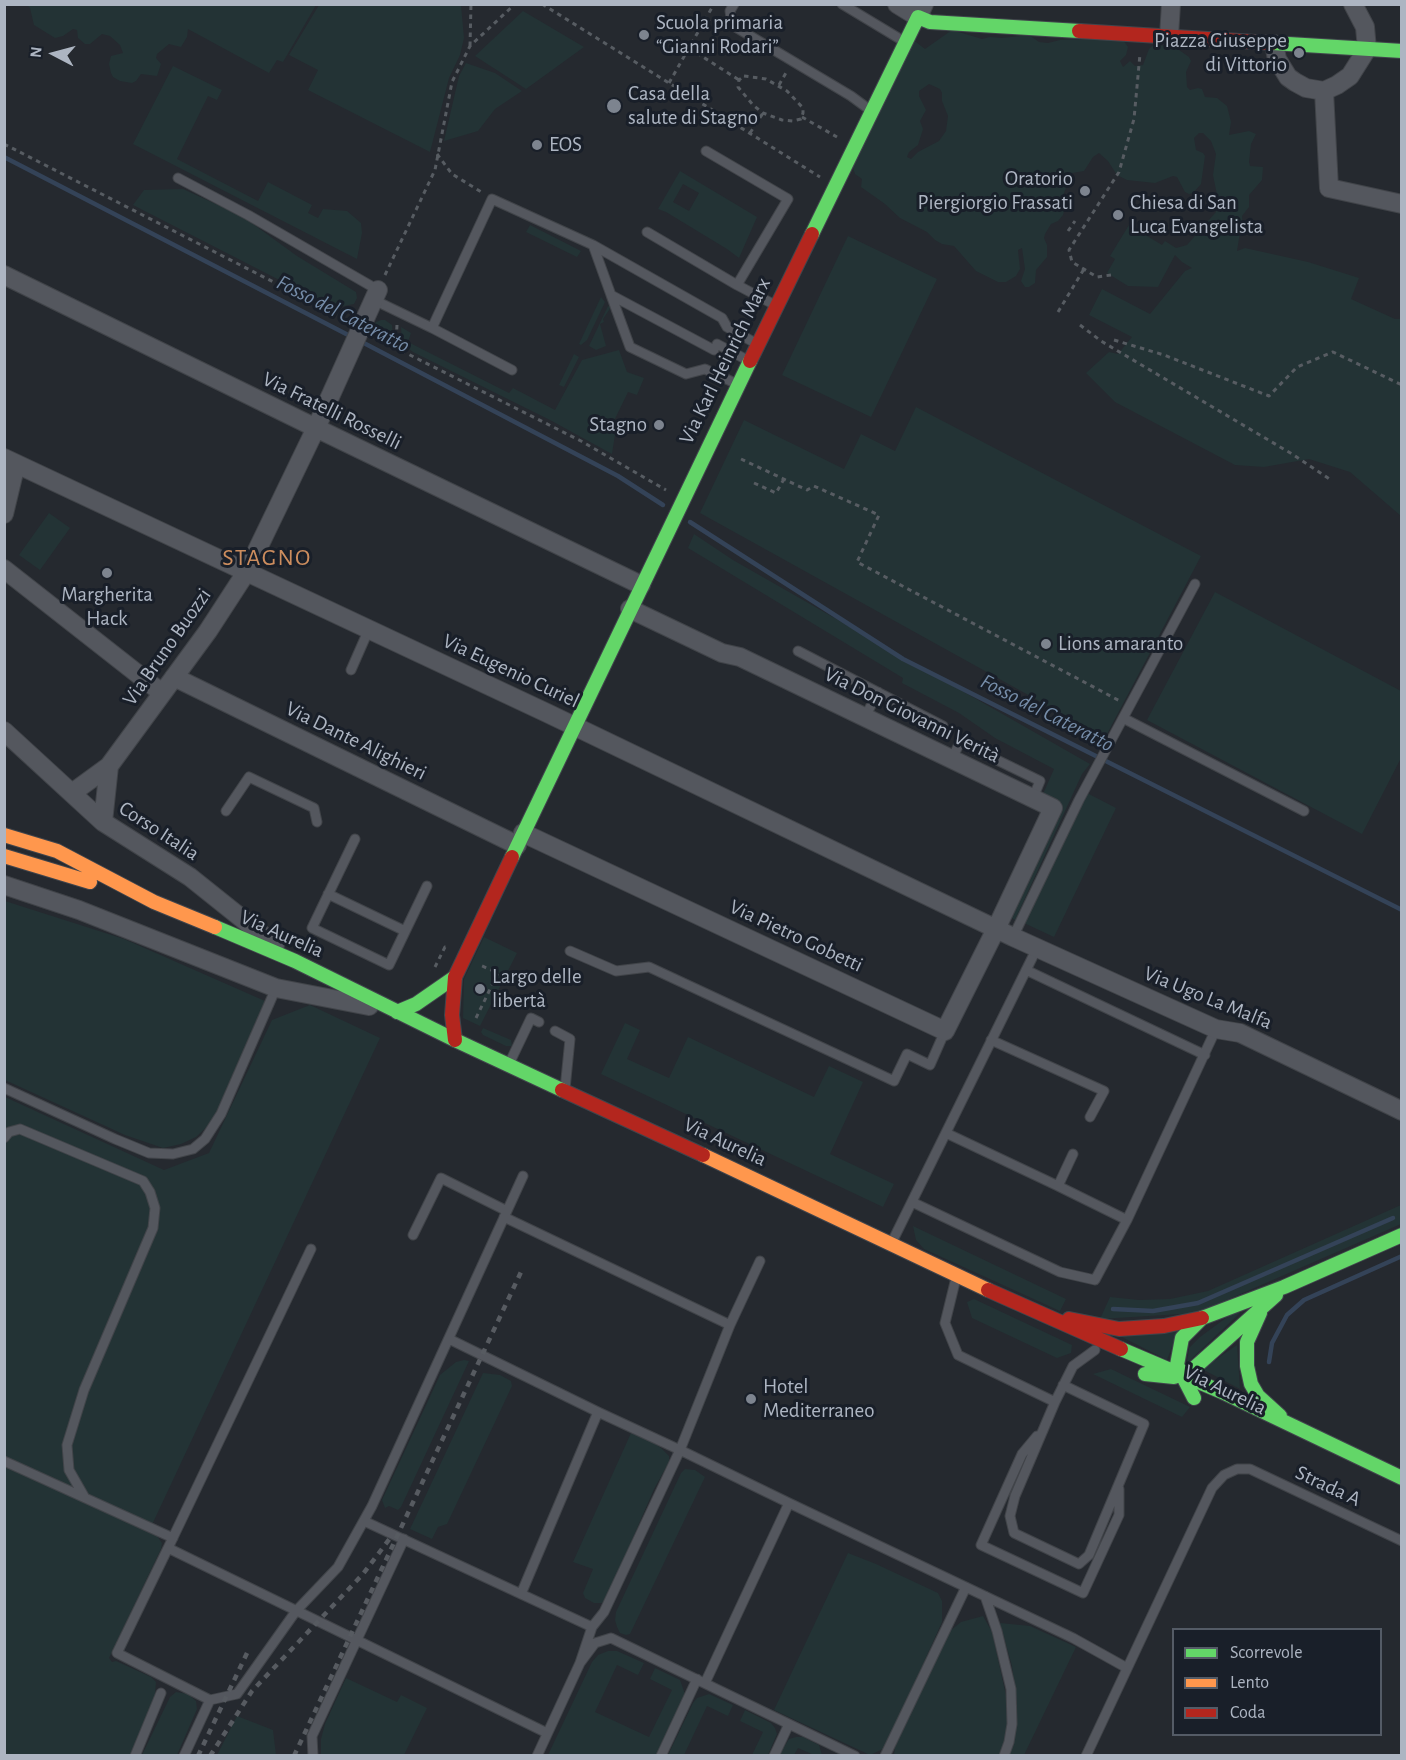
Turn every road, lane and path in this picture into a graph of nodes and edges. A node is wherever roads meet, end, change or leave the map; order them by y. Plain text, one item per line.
1 (471, 4) edge
2 (515, 4) edge
3 (542, 4) edge
4 (714, 4) edge
5 (734, 4) edge
6 (842, 4) edge
7 (897, 4) edge
8 (1171, 4) edge
9 (1353, 4) edge
10 (921, 11) edge
11 (1169, 36) junction
12 (905, 42) junction
13 (1274, 44) junction
14 (471, 46) junction
15 (689, 48) junction
16 (1367, 49) junction
17 (1401, 51) edge
18 (1140, 52) dead end
19 (785, 74) dead end
20 (739, 80) junction
21 (669, 83) junction
22 (778, 85) junction
23 (1324, 91) junction
24 (871, 110) junction
25 (763, 113) junction
26 (802, 117) junction
27 (750, 134) junction
28 (843, 140) dead end
29 (4, 144) edge
30 (706, 151) dead end
31 (437, 154) junction
32 (178, 178) dead end
33 (824, 179) dead end
34 (492, 199) junction
35 (1401, 204) edge
36 (1075, 221) dead end
37 (1068, 231) dead end
38 (647, 232) dead end
39 (593, 245) junction
40 (1084, 268) junction
41 (4, 274) edge
42 (1111, 275) dead end
43 (737, 285) junction
44 (611, 295) junction
45 (373, 301) junction
46 (776, 305) junction
47 (1058, 312) dead end
48 (397, 324) dead end
49 (1080, 325) dead end
50 (432, 328) junction
51 (366, 331) junction
52 (1114, 340) dead end
53 (396, 343) junction
54 (757, 344) junction
55 (749, 361) junction
56 (512, 370) dead end
57 (738, 384) junction
58 (1401, 385) edge
59 (316, 428) junction
60 (741, 459) dead end
61 (10, 461) edge
62 (784, 479) junction
63 (1331, 480) dead end
64 (754, 483) dead end
65 (672, 494) dead end
66 (4, 514) edge
67 (4, 569) edge
68 (247, 571) junction
69 (1195, 584) dead end
70 (641, 585) junction
71 (630, 609) junction
72 (369, 629) junction
73 (798, 651) dead end
74 (351, 670) dead end
75 (174, 677) junction
76 (878, 692) junction
77 (162, 693) junction
78 (1130, 706) junction
79 (865, 717) junction
80 (1123, 718) junction
81 (574, 726) junction
82 (943, 726) dead end
83 (4, 731) edge
84 (109, 766) junction
85 (72, 793) junction
86 (226, 811) dead end
87 (1304, 811) dead end
88 (104, 822) junction
89 (317, 822) dead end
90 (4, 826) edge
91 (4, 835) edge
92 (355, 839) dead end
93 (520, 839) junction
94 (57, 851) junction
95 (4, 856) edge
96 (4, 885) edge
97 (427, 886) dead end
98 (328, 894) junction
99 (154, 902) junction
100 (405, 932) junction
101 (1004, 933) junction
102 (1037, 948) junction
103 (570, 951) dead end
104 (295, 961) junction
105 (480, 964) dead end
106 (1026, 970) junction
107 (455, 977) junction
108 (276, 988) junction
109 (394, 1011) junction
110 (476, 1018) dead end
111 (539, 1022) dead end
112 (1216, 1029) junction
113 (555, 1031) dead end
114 (945, 1031) junction
115 (455, 1040) junction
116 (992, 1040) junction
117 (1205, 1055) junction
118 (509, 1065) junction
119 (4, 1088) edge
120 (565, 1091) junction
121 (1401, 1111) edge
122 (1090, 1118) dead end
123 (946, 1134) junction
124 (4, 1138) edge
125 (1073, 1154) dead end
126 (523, 1176) dead end
127 (1058, 1186) junction
128 (912, 1202) junction
129 (506, 1214) junction
130 (1127, 1220) junction
131 (413, 1235) dead end
132 (1401, 1235) edge
133 (891, 1244) junction
134 (311, 1249) dead end
135 (760, 1261) dead end
136 (957, 1276) junction
137 (1284, 1287) junction
138 (1266, 1303) junction
139 (1034, 1312) junction
140 (1202, 1318) junction
141 (730, 1325) junction
142 (449, 1339) junction
143 (1095, 1350) junction
144 (1145, 1374) junction
145 (1181, 1374) junction
146 (1063, 1386) junction
147 (1055, 1402) junction
148 (598, 1412) junction
149 (1045, 1426) junction
150 (1294, 1426) junction
151 (680, 1449) junction
152 (4, 1461) edge
153 (1401, 1478) edge
154 (1119, 1483) junction
155 (86, 1498) junction
156 (789, 1503) junction
157 (364, 1521) junction
158 (173, 1538) junction
159 (404, 1539) junction
160 (1401, 1541) edge
161 (168, 1548) junction
162 (966, 1587) junction
163 (520, 1594) junction
164 (985, 1596) junction
165 (296, 1611) junction
166 (592, 1627) junction
167 (357, 1640) junction
168 (580, 1663) junction
169 (1127, 1668) junction
170 (701, 1681) junction
171 (161, 1693) dead end
172 (210, 1701) junction
173 (789, 1724) junction
174 (548, 1733) junction
175 (135, 1755) edge
176 (184, 1755) edge
177 (313, 1755) edge
178 (537, 1755) edge
179 (661, 1755) edge
180 (774, 1755) edge
181 (855, 1755) edge
182 (885, 1755) edge
183 (1004, 1755) edge
184 (1086, 1755) edge

1 - 14 path
2 - 14 path
3 - 21 path
4 - 15 path
5 - 24 lane
6 - 12 lane
7 - 10 street
8 - 11 street
9 - 16 street
10 - 11 street
10 - 12 street, Via Karl Heinrich Marx
11 - 13 street
12 - 24 street, Via Karl Heinrich Marx
13 - 16 street
13 - 23 street
14 - 31 path
15 - 20 path
15 - 21 path
16 - 17 street
16 - 23 street
18 - 40 path
19 - 22 path
20 - 22 path
20 - 25 path
21 - 27 path
22 - 26 path
23 - 35 street
24 - 46 street, Via Karl Heinrich Marx
25 - 26 path
25 - 27 path
26 - 28 path
27 - 33 path
29 - 45 path
30 - 43 lane
31 - 34 path
31 - 45 path
32 - 45 lane
34 - 39 lane
34 - 50 lane
36 - 37 path
38 - 43 lane
39 - 44 lane
39 - 54 lane
40 - 42 path
40 - 47 path
41 - 59 street, Via Fratelli Rosselli
43 - 46 lane
44 - 55 lane
44 - 57 lane
45 - 50 lane
45 - 51 street, Via Bruno Buozzi
46 - 54 street, Via Karl Heinrich Marx
48 - 53 path
49 - 63 path
50 - 56 lane
51 - 53 path
51 - 59 street, Via Bruno Buozzi
52 - 58 path
53 - 65 path
54 - 55 street, Via Karl Heinrich Marx
55 - 57 street, Via Karl Heinrich Marx
57 - 70 street, Via Karl Heinrich Marx
59 - 68 street, Via Bruno Buozzi
59 - 70 street, Via Fratelli Rosselli
60 - 62 path
61 - 66 street
61 - 68 street, Via Eugenio Curiel
62 - 64 path
62 - 78 path
67 - 77 street
68 - 72 street, Via Eugenio Curiel
68 - 75 street, Via Bruno Buozzi
69 - 78 lane
70 - 71 street, Via Karl Heinrich Marx
71 - 79 street, Via Don Giovanni Verità
71 - 81 street, Via Karl Heinrich Marx
72 - 74 lane
72 - 81 street, Via Eugenio Curiel
73 - 76 lane
75 - 77 street, Via Bruno Buozzi
75 - 93 street, Via Dante Alighieri
76 - 79 lane
76 - 82 lane
77 - 84 street, Via Bruno Buozzi
78 - 80 lane
79 - 101 street, Via Don Giovanni Verità
80 - 87 lane
80 - 101 lane
81 - 93 street, Via Karl Heinrich Marx
81 - 101 street, Via Eugenio Curiel
83 - 85 street, Corso Italia
84 - 85 street, Via Bruno Buozzi
84 - 88 street
85 - 88 street, Corso Italia
86 - 89 lane
88 - 104 street, Corso Italia
90 - 94 street
91 - 94 street, Via Aurelia
92 - 98 lane
93 - 107 street, Via Karl Heinrich Marx
93 - 114 street, Via Pietro Gobetti
94 - 99 street, Via Aurelia
95 - 99 street, Via Aurelia
96 - 108 street
97 - 100 lane
98 - 100 lane
98 - 100 lane
99 - 104 street, Via Aurelia
101 - 102 street, Via Ugo La Malfa
101 - 114 street
102 - 106 lane
102 - 112 street, Via Ugo La Malfa
103 - 114 lane
104 - 109 street, Via Aurelia
105 - 110 path
106 - 116 lane
106 - 117 lane
107 - 109 street
107 - 115 street
108 - 109 street
108 - 119 lane
109 - 115 street, Via Aurelia
111 - 118 lane
112 - 117 lane
112 - 121 street, Via Ugo La Malfa
113 - 120 lane
115 - 118 street, Via Aurelia
116 - 122 lane
116 - 123 lane
117 - 130 lane
118 - 120 street, Via Aurelia
120 - 133 street, Via Aurelia
123 - 127 lane
123 - 128 lane
124 - 155 lane
125 - 127 lane
126 - 129 lane
127 - 130 lane
128 - 130 lane
128 - 133 lane
129 - 131 lane
129 - 141 lane
129 - 142 lane
132 - 137 street
133 - 136 street, Via Aurelia
134 - 158 lane
135 - 141 lane
136 - 139 street, Via Aurelia
136 - 147 lane
137 - 138 street
137 - 140 street
138 - 145 street
138 - 150 street
139 - 140 street
139 - 143 street, Via Aurelia
139 - 145 street, Via Aurelia
140 - 145 street
141 - 151 lane
142 - 148 lane
142 - 157 lane
143 - 144 street, Via Aurelia
143 - 146 lane
144 - 145 street
144 - 145 street, Via Aurelia
145 - 150 street, Via Aurelia
146 - 147 lane
146 - 154 lane
147 - 149 lane
148 - 151 lane
148 - 163 lane
149 - 154 lane
149 - 154 lane
150 - 153 street, Via Aurelia
151 - 156 lane
151 - 166 lane
152 - 155 lane
155 - 158 lane
156 - 162 lane
156 - 170 lane
157 - 159 lane
157 - 165 lane
158 - 161 lane
159 - 163 lane
159 - 167 lane
160 - 169 lane, Strada A
161 - 165 lane
161 - 172 lane
162 - 164 lane
162 - 182 lane
163 - 166 lane
164 - 169 lane
164 - 183 lane
165 - 167 lane
165 - 172 lane
166 - 168 lane
167 - 174 lane
167 - 177 lane
168 - 170 lane
168 - 174 lane
169 - 184 lane
170 - 173 lane
170 - 179 lane
171 - 175 lane
172 - 176 lane
173 - 180 lane
173 - 181 lane
174 - 178 lane

